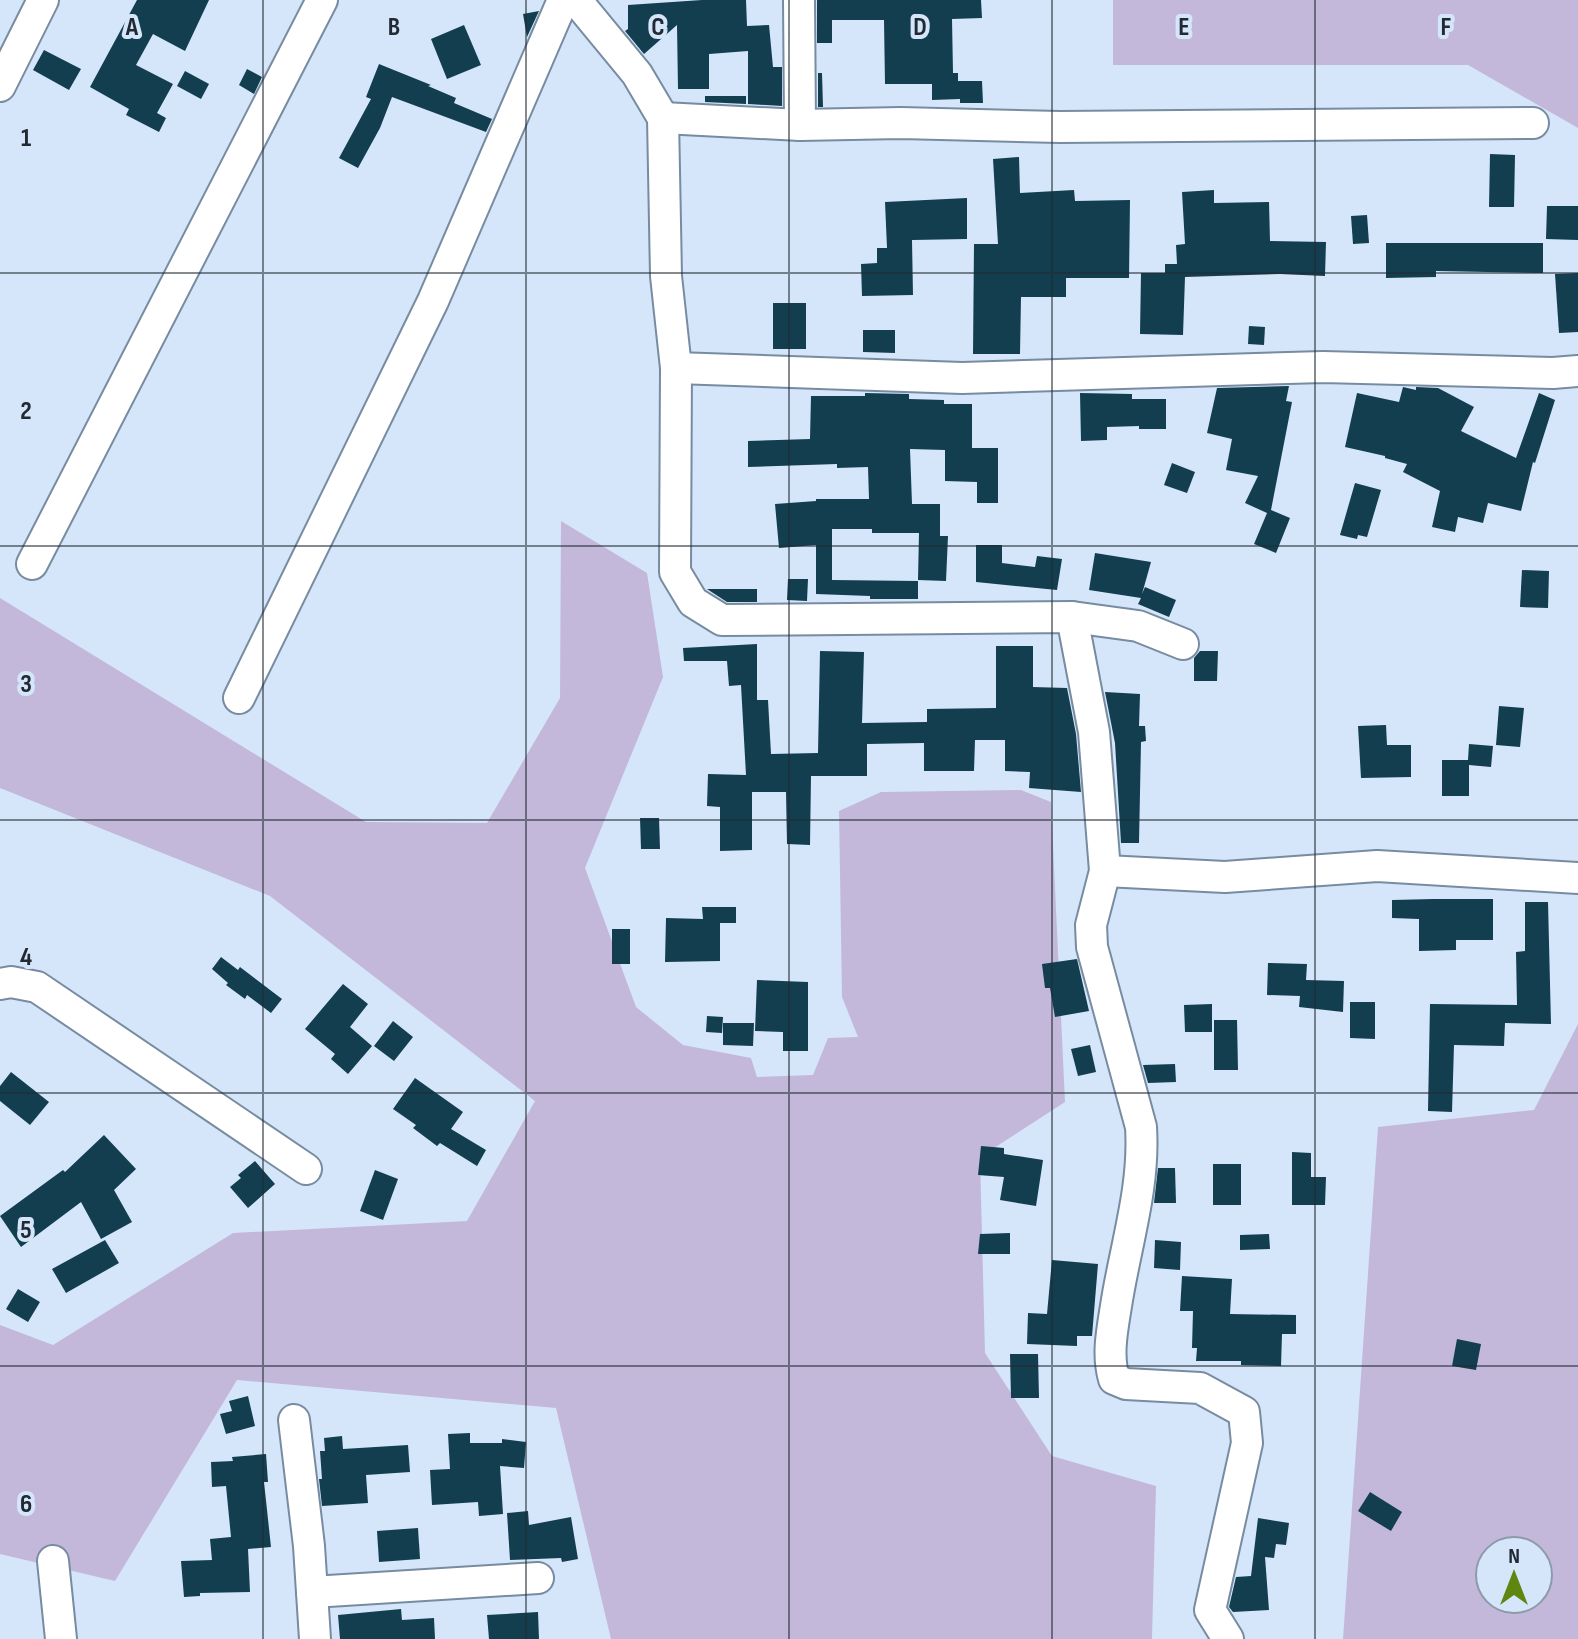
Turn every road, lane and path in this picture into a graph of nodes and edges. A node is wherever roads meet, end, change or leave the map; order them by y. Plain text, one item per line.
1 (43, 0) edge
2 (322, 0) edge
3 (563, 0) edge
4 (576, 0) edge
5 (799, 0) edge
6 (0, 86) edge
7 (663, 118) junction
8 (1533, 123) dead end
9 (800, 125) junction
10 (676, 368) junction
11 (1578, 371) edge
12 (32, 564) dead end
13 (1072, 617) junction
14 (1183, 644) dead end
15 (239, 698) dead end
16 (1105, 871) junction
17 (1578, 878) edge
18 (0, 984) edge
19 (306, 1169) dead end
20 (294, 1420) dead end
21 (53, 1561) dead end
22 (538, 1578) dead end
23 (312, 1592) junction
24 (61, 1639) edge
25 (315, 1639) edge
26 (1228, 1639) edge

1 - 6 street
2 - 12 street
3 - 15 street
4 - 7 street
5 - 9 street
7 - 9 street
7 - 10 street
8 - 9 street
10 - 11 street
10 - 13 street
13 - 14 street
13 - 16 street
16 - 17 street
16 - 26 street
18 - 19 street
20 - 23 street
21 - 24 street
22 - 23 street
23 - 25 street

